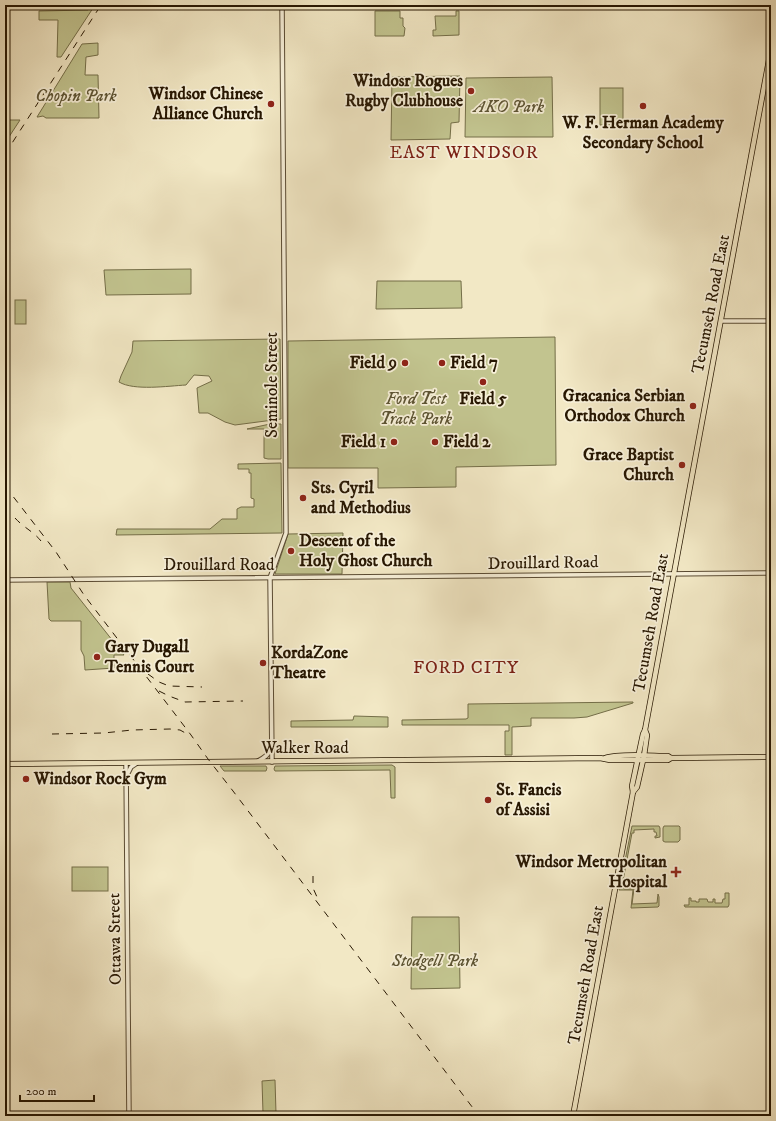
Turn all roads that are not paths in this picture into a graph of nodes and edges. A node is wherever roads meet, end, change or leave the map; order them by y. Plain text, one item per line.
1 (282, 5) edge
2 (771, 49) edge
3 (721, 321) junction
4 (771, 321) edge
5 (771, 573) edge
6 (674, 574) junction
7 (270, 578) junction
8 (5, 580) edge
9 (646, 730) junction
10 (271, 746) junction
11 (645, 746) junction
12 (771, 757) edge
13 (605, 758) junction
14 (641, 758) junction
15 (654, 758) junction
16 (625, 760) junction
17 (139, 762) junction
18 (255, 762) junction
19 (272, 762) junction
20 (126, 763) junction
21 (5, 764) edge
22 (638, 771) junction
23 (126, 778) junction
24 (129, 1116) edge
25 (573, 1116) edge

1 - 7 street, Seminole Street
2 - 3 main road, Tecumseh Road East
3 - 4 street
3 - 6 main road, Tecumseh Road East
5 - 6 street, Drouillard Road
6 - 7 street, Drouillard Road
6 - 9 main road, Tecumseh Road East
7 - 8 street, Drouillard Road
7 - 10 street, Seminole Street
9 - 11 main road, Tecumseh Road East
9 - 14 main road, Tecumseh Road East
10 - 18 street
10 - 19 street, Seminole Street
11 - 14 main road, Tecumseh Road East
11 - 15 main road
12 - 15 main road, Walker Road
13 - 14 main road, Walker Road
13 - 16 main road, Walker Road
13 - 19 main road, Walker Road
14 - 15 main road, Walker Road
14 - 16 main road, Walker Road
14 - 22 main road, Tecumseh Road East
15 - 22 main road
16 - 22 main road
17 - 18 main road, Walker Road
17 - 20 main road, Walker Road
17 - 23 street
18 - 19 main road, Walker Road
20 - 21 main road, Walker Road
20 - 23 street, Ottawa Street
22 - 25 main road, Tecumseh Road East
23 - 24 street, Ottawa Street

